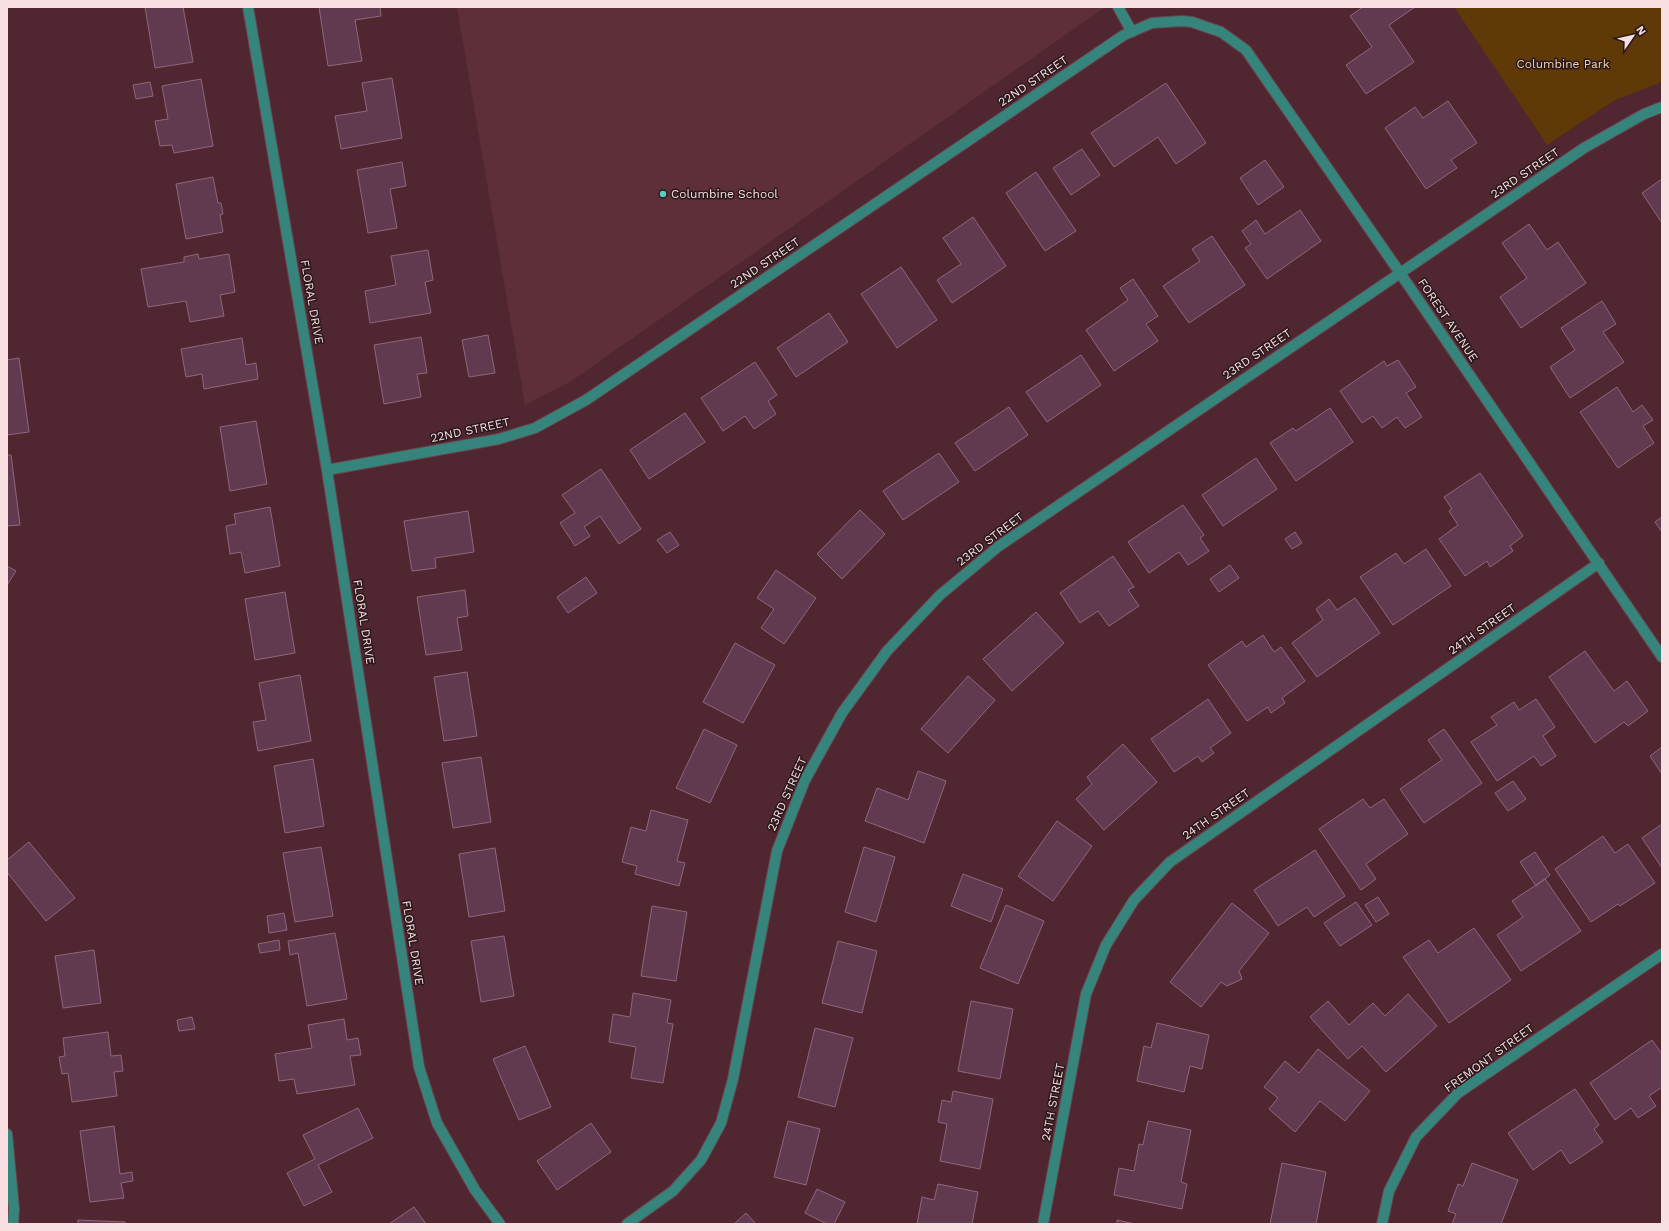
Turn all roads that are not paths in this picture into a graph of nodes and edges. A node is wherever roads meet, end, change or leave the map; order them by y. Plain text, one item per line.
1 (248, 7) edge
2 (1118, 7) edge
3 (1192, 22) joint
4 (1132, 32) junction
5 (1662, 107) edge
6 (1400, 272) junction
7 (327, 470) junction
8 (1599, 563) junction
9 (1662, 657) edge
10 (1662, 954) edge
11 (7, 1134) edge
12 (13, 1224) edge
13 (500, 1224) edge
14 (627, 1224) edge
15 (1043, 1224) edge
16 (1382, 1224) edge

1 - 7 street, FLORAL DRIVE
2 - 4 street
3 - 4 street, 22ND STREET
3 - 6 street, FOREST AVENUE
4 - 7 street, 22ND STREET
5 - 6 street, 23RD STREET
6 - 8 street, FOREST AVENUE
6 - 14 street, 23RD STREET
7 - 13 street, FLORAL DRIVE
8 - 9 street, FOREST AVENUE
8 - 15 street, 24TH STREET
10 - 16 street, FREMONT STREET
11 - 12 street

